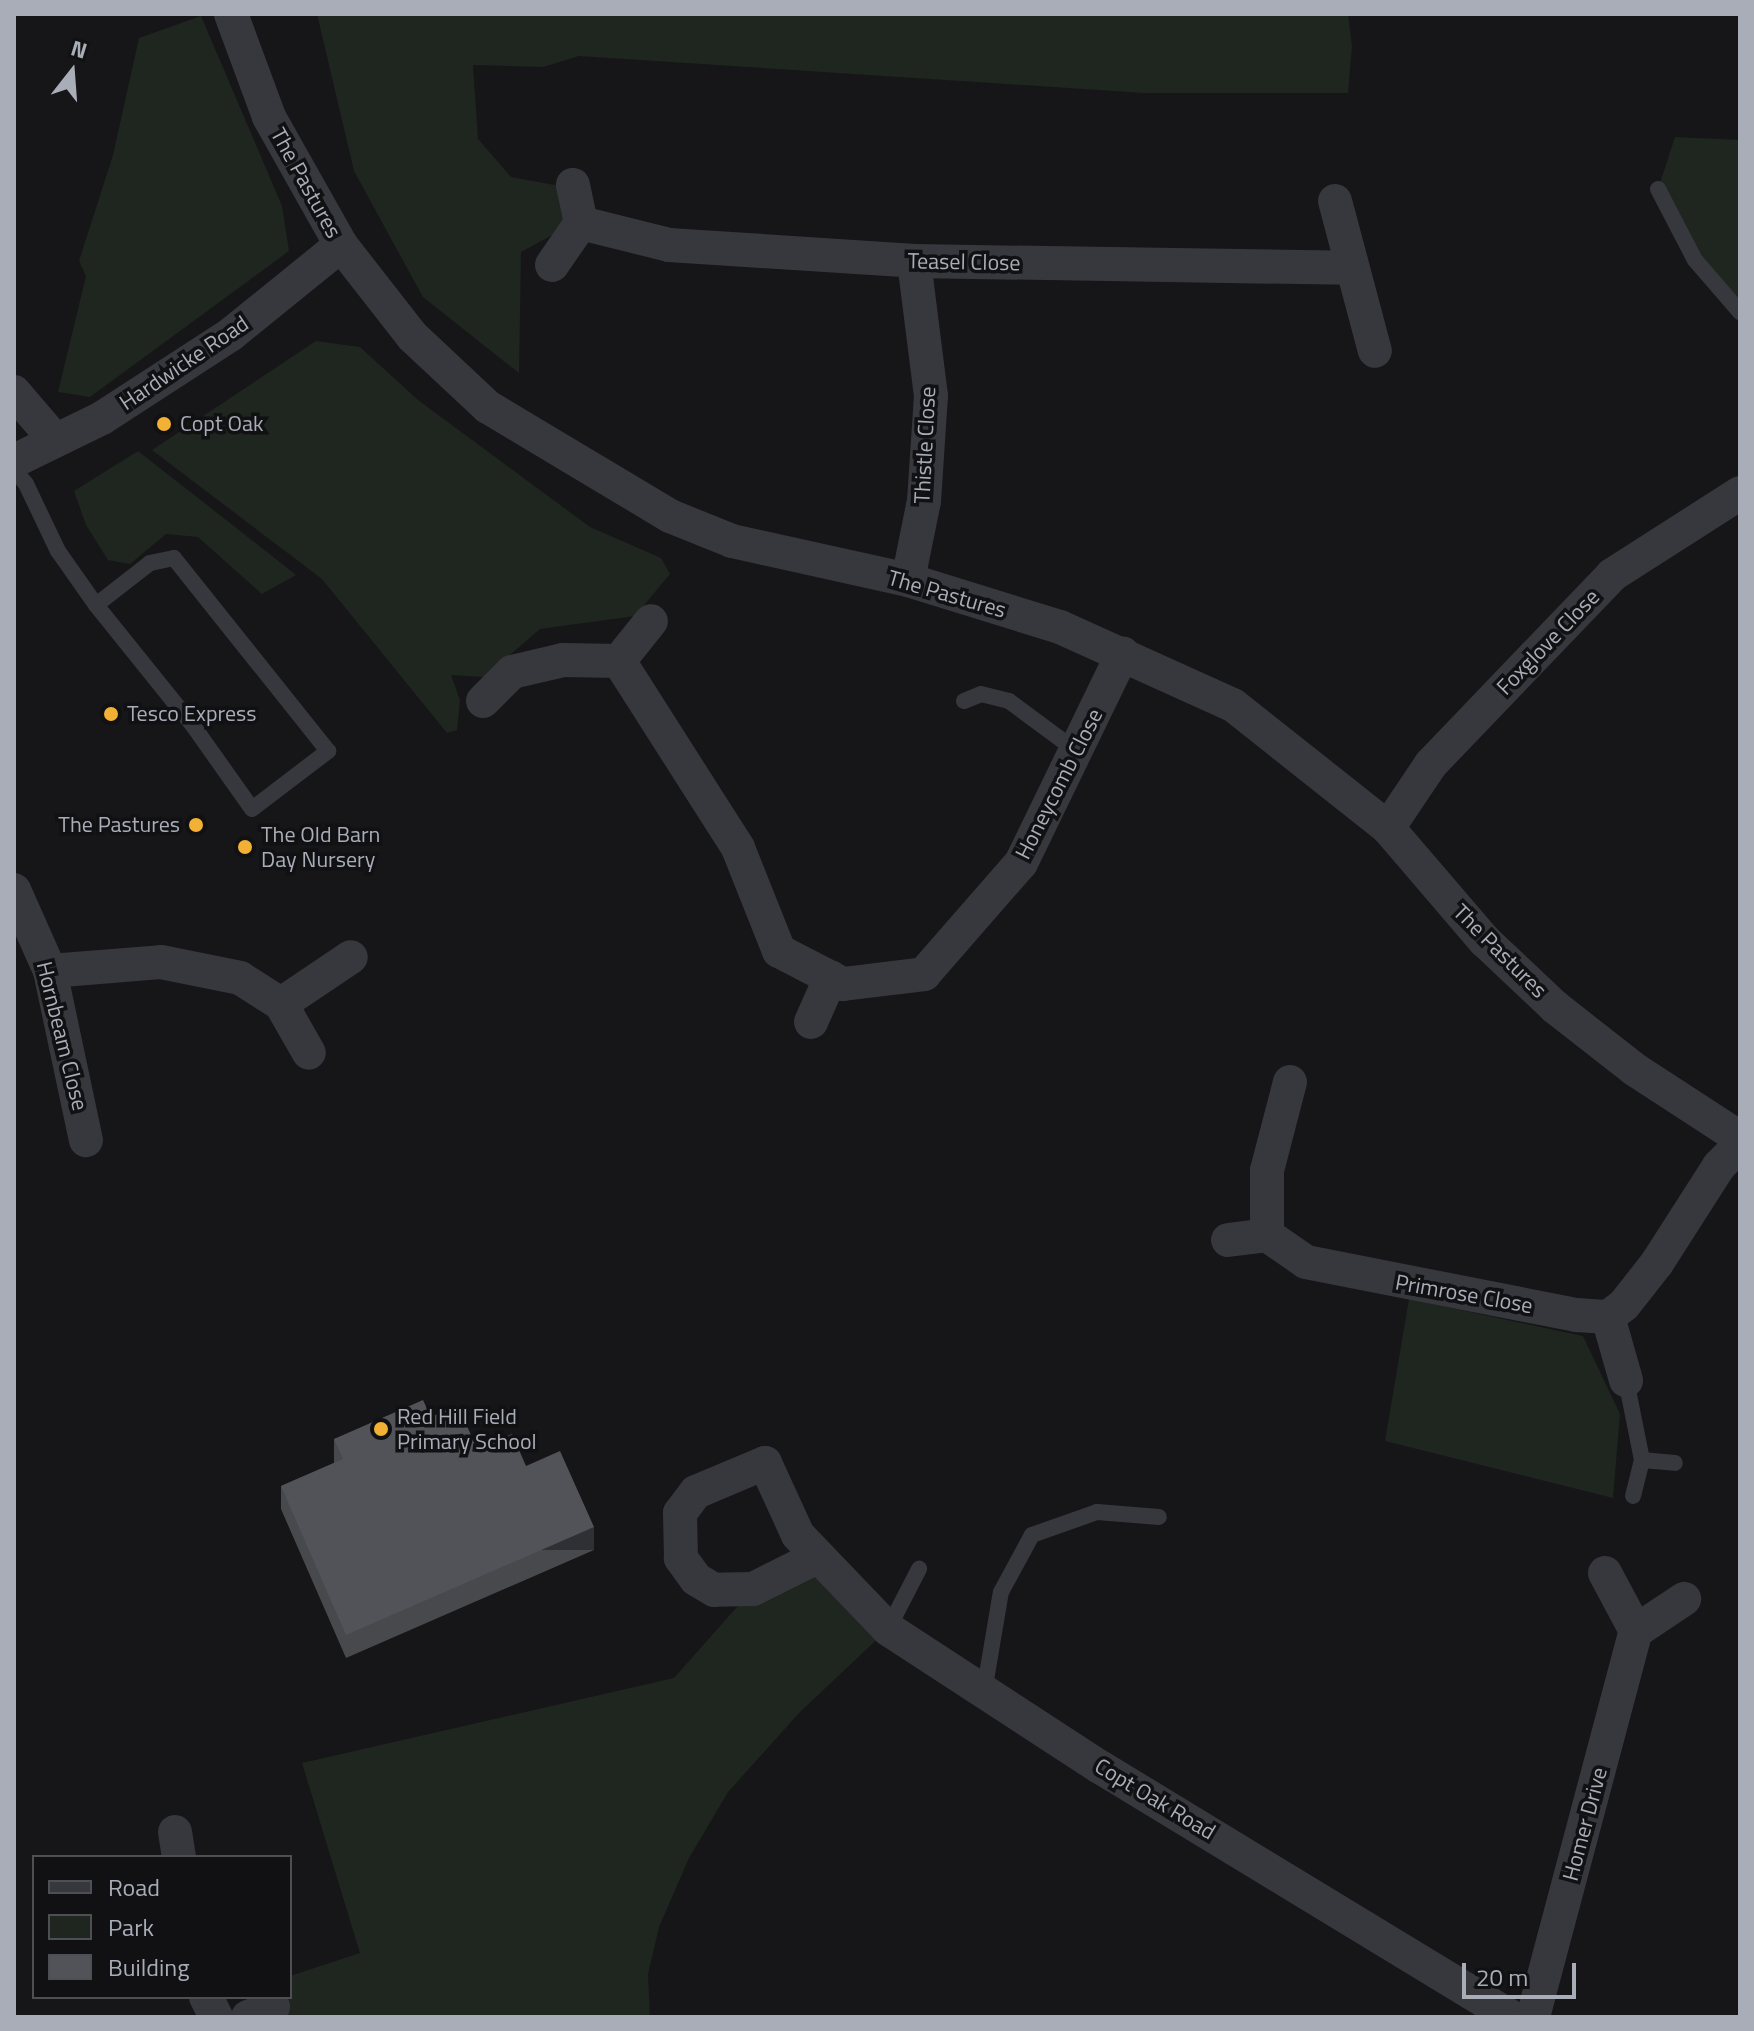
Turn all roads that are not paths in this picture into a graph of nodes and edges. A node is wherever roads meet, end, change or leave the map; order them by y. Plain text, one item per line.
1 (231, 14) edge
2 (573, 185) dead end
3 (1658, 189) dead end
4 (1335, 201) dead end
5 (581, 223) junction
6 (341, 245) junction
7 (914, 261) junction
8 (552, 265) dead end
9 (1349, 268) junction
10 (1740, 312) edge
11 (1375, 351) dead end
12 (14, 392) edge
13 (55, 440) junction
14 (14, 461) edge
15 (14, 470) edge
16 (1740, 493) edge
17 (908, 580) junction
18 (96, 605) junction
19 (651, 621) dead end
20 (1123, 653) junction
21 (619, 661) junction
22 (483, 701) dead end
23 (964, 701) dead end
24 (1078, 752) junction
25 (1388, 828) junction
26 (14, 890) edge
27 (351, 957) dead end
28 (50, 971) junction
29 (831, 977) junction
30 (281, 1004) junction
31 (811, 1022) dead end
32 (309, 1053) dead end
33 (1290, 1082) dead end
34 (1740, 1138) edge
35 (86, 1140) dead end
36 (1740, 1145) edge
37 (1267, 1235) junction
38 (1228, 1240) dead end
39 (1608, 1317) junction
40 (1626, 1380) joint
41 (1642, 1460) junction
42 (1675, 1463) dead end
43 (1633, 1496) dead end
44 (1159, 1517) dead end
45 (815, 1558) dead end
46 (919, 1569) dead end
47 (1605, 1573) dead end
48 (1684, 1599) dead end
49 (888, 1629) junction
50 (1636, 1631) junction
51 (984, 1692) junction
52 (207, 1999) edge
53 (1498, 2014) edge
54 (216, 2017) edge
55 (1533, 2017) edge

1 - 6 street, The Pastures
2 - 5 street
3 - 10 lane
4 - 9 street
5 - 7 street, Teasel Close
5 - 8 street
6 - 13 street, Hardwicke Road
6 - 17 street, The Pastures
7 - 9 street, Teasel Close
7 - 17 street, Thistle Close
9 - 11 street
12 - 13 street
13 - 14 street, Hardwicke Road
15 - 18 lane
16 - 25 street, Foxglove Close
17 - 20 street, The Pastures
18 - 18 lane
19 - 21 street
20 - 24 street, Honeycomb Close
20 - 25 street, The Pastures
21 - 22 street
21 - 29 street, Honeycomb Close
23 - 24 lane
24 - 29 street, Honeycomb Close
25 - 34 street, The Pastures
26 - 28 street, Hornbeam Close
27 - 30 street
28 - 30 street
28 - 35 street, Hornbeam Close
29 - 31 street
30 - 32 street
33 - 37 street
36 - 39 street
37 - 38 street
37 - 39 street, Primrose Close
39 - 40 street
40 - 41 lane
41 - 42 lane
41 - 43 lane
44 - 51 lane
45 - 49 street, Copt Oak Road
46 - 49 lane
47 - 50 street
48 - 50 street
49 - 51 street, Copt Oak Road
50 - 55 street, Homer Drive
51 - 53 street, Copt Oak Road
52 - 54 street

